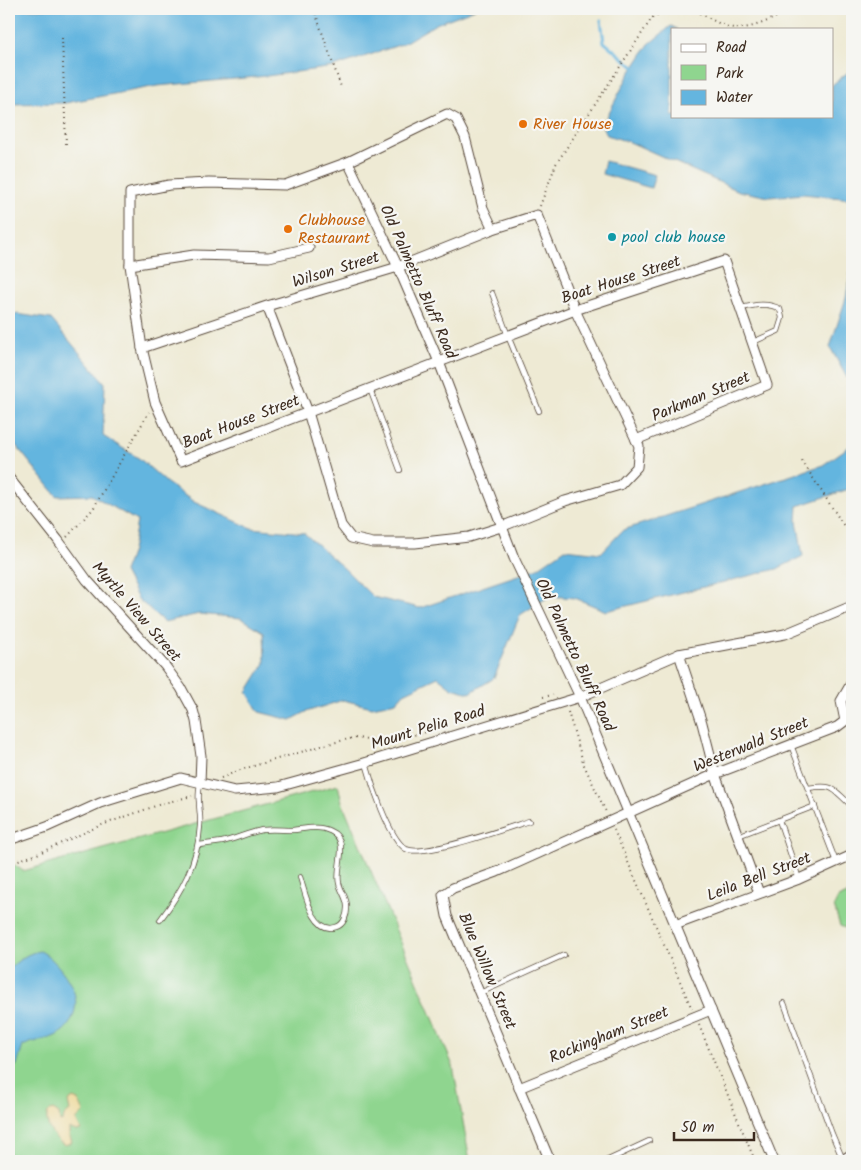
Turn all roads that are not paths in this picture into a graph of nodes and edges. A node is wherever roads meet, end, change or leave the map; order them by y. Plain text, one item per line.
1 (348, 162) junction
2 (493, 230) junction
3 (309, 248) dead end
4 (724, 261) joint
5 (130, 265) junction
6 (398, 267) junction
7 (492, 293) dead end
8 (267, 306) junction
9 (740, 308) junction
10 (574, 310) junction
11 (508, 336) junction
12 (752, 342) junction
13 (142, 348) junction
14 (439, 362) junction
15 (370, 389) junction
16 (539, 411) dead end
17 (308, 412) junction
18 (636, 440) junction
19 (400, 470) dead end
20 (9, 478) edge
21 (501, 527) junction
22 (852, 606) edge
23 (679, 654) junction
24 (852, 682) edge
25 (580, 697) junction
26 (849, 724) edge
27 (791, 745) junction
28 (366, 763) junction
29 (714, 774) junction
30 (202, 785) junction
31 (808, 788) junction
32 (815, 806) junction
33 (852, 806) edge
34 (629, 814) junction
35 (779, 820) junction
36 (528, 821) dead end
37 (738, 836) junction
38 (9, 840) edge
39 (199, 844) junction
40 (852, 855) edge
41 (836, 862) junction
42 (300, 877) dead end
43 (799, 879) junction
44 (759, 893) junction
45 (160, 920) dead end
46 (675, 925) junction
47 (564, 955) dead end
48 (480, 993) junction
49 (784, 1003) dead end
50 (711, 1010) junction
51 (519, 1088) junction
52 (649, 1141) dead end
53 (852, 1154) edge
54 (842, 1160) edge
55 (550, 1161) edge
56 (606, 1161) edge
57 (774, 1161) edge

1 - 2 street
1 - 5 street, Boat House Street
1 - 6 street, Old Palmetto Bluff Road
2 - 6 street, Wilson Street
2 - 10 street, Wilson Street
3 - 5 street
4 - 9 street, Parkman Street
4 - 10 street, Boat House Street
5 - 13 street, Boat House Street
6 - 8 street, Wilson Street
6 - 14 street, Old Palmetto Bluff Road
7 - 11 lane
8 - 13 street, Wilson Street
8 - 17 street
9 - 12 street, Parkman Street
9 - 12 lane
10 - 11 street, Boat House Street
10 - 18 street
11 - 14 street, Boat House Street
11 - 16 lane
12 - 18 street, Parkman Street
13 - 17 street, Boat House Street
14 - 15 street, Boat House Street
14 - 21 street, Old Palmetto Bluff Road
15 - 17 street, Boat House Street
15 - 19 lane
17 - 21 street
18 - 21 street
20 - 30 street, Myrtle View Street
21 - 25 street, Old Palmetto Bluff Road
22 - 23 street, Mount Pelia Road
23 - 25 street, Mount Pelia Road
23 - 29 street
24 - 26 street, Westerwald Street
25 - 28 street, Mount Pelia Road
25 - 34 street, Old Palmetto Bluff Road
26 - 27 street, Westerwald Street
27 - 29 street, Westerwald Street
27 - 31 lane
28 - 30 street, Mount Pelia Road
28 - 36 lane
29 - 34 street, Westerwald Street
29 - 37 street
30 - 38 street, Mount Pelia Road
30 - 39 lane
31 - 32 lane
31 - 33 lane
32 - 35 lane
32 - 41 lane
34 - 46 street, Old Palmetto Bluff Road
34 - 48 street, Blue Willow Street
35 - 37 lane
35 - 43 lane
37 - 44 street
39 - 42 lane
39 - 45 lane
40 - 41 street, Leila Bell Street
41 - 43 street, Leila Bell Street
43 - 44 street, Leila Bell Street
44 - 46 street, Leila Bell Street
46 - 50 street, Old Palmetto Bluff Road
47 - 48 lane
48 - 51 street, Blue Willow Street
49 - 54 lane
50 - 51 street, Rockingham Street
50 - 57 street, Old Palmetto Bluff Road
51 - 55 street, Blue Willow Street
52 - 56 lane
53 - 54 street

